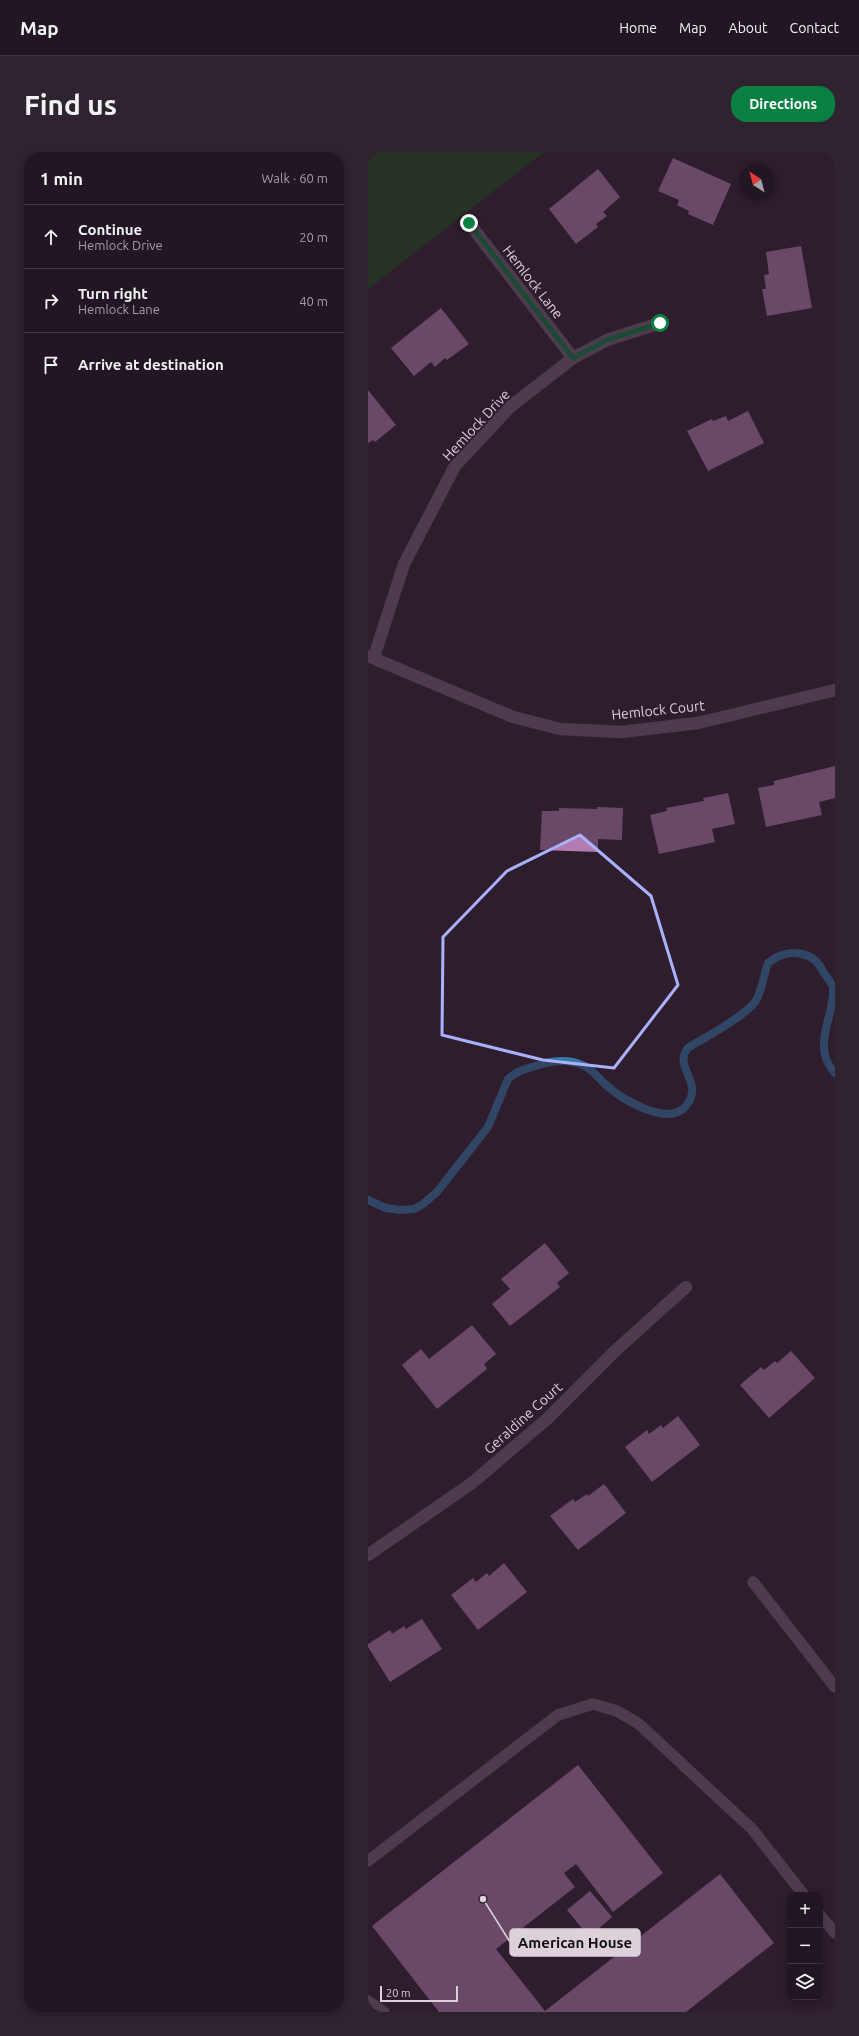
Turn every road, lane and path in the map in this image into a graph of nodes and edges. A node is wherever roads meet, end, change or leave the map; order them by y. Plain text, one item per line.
1 (469, 223) dead end
2 (660, 323) dead end
3 (573, 358) junction
4 (371, 657) edge
5 (835, 690) edge
6 (686, 1287) dead end
7 (368, 1555) edge
8 (753, 1582) dead end
9 (835, 1687) edge
10 (368, 1861) edge
11 (802, 1892) edge
12 (823, 1919) edge
13 (835, 1933) edge
14 (368, 2001) edge
15 (384, 2012) edge

1 - 3 street, Hemlock Lane
2 - 3 street, Hemlock Drive
3 - 4 street, Hemlock Drive
4 - 5 street, Hemlock Court
6 - 7 street, Geraldine Court
8 - 9 lane
10 - 11 lane
12 - 13 lane
14 - 15 lane

